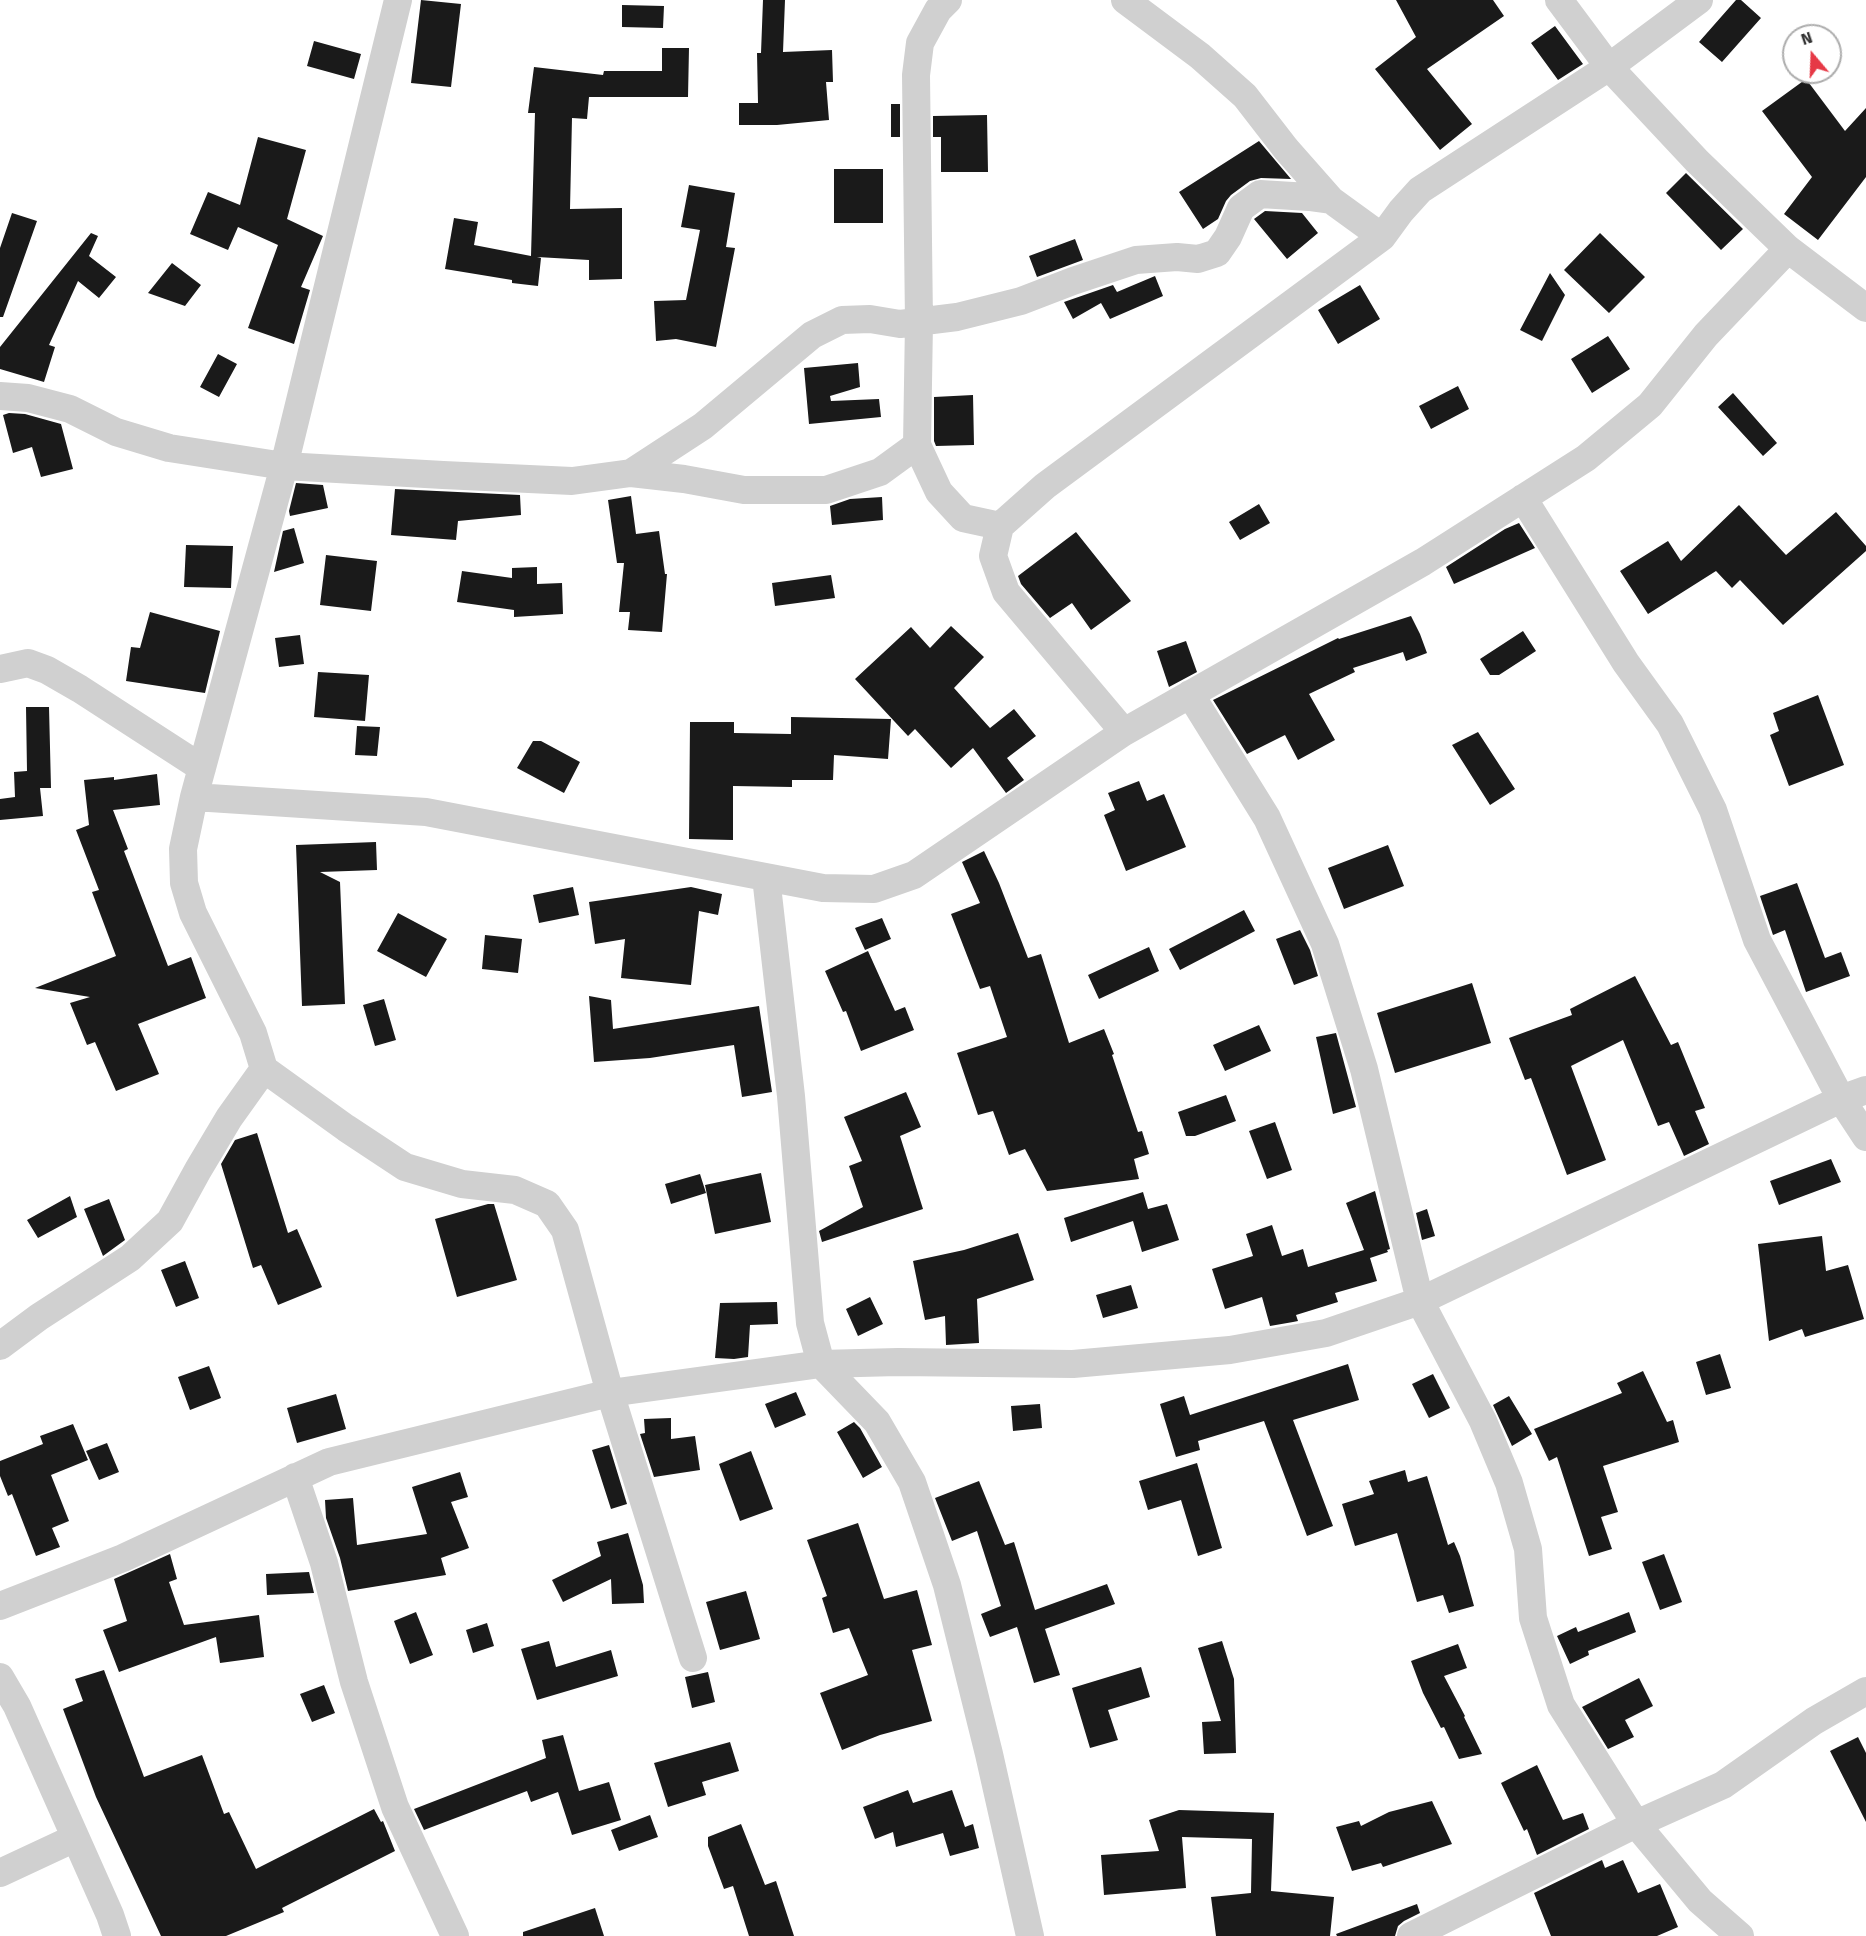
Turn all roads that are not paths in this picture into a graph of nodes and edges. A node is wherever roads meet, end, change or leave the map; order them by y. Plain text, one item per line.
1 (398, 0) edge
2 (948, 0) edge
3 (1125, 0) edge
4 (1559, 0) edge
5 (1699, 0) edge
6 (1609, 67) junction
7 (1330, 200) junction
8 (1382, 237) junction
9 (1788, 249) junction
10 (1866, 308) edge
11 (919, 322) junction
12 (0, 396) edge
13 (917, 445) junction
14 (284, 466) junction
15 (631, 473) junction
16 (1523, 498) junction
17 (1000, 525) junction
18 (0, 669) edge
19 (1190, 694) junction
20 (1124, 732) junction
21 (202, 768) junction
22 (194, 797) junction
23 (766, 877) junction
24 (264, 1069) junction
25 (1853, 1094) edge
26 (1866, 1137) edge
27 (1420, 1301) junction
28 (0, 1346) edge
29 (821, 1365) junction
30 (610, 1393) junction
31 (295, 1477) junction
32 (0, 1606) edge
33 (693, 1658) dead end
34 (0, 1677) edge
35 (1866, 1691) edge
36 (1636, 1824) junction
37 (75, 1838) junction
38 (0, 1873) edge
39 (117, 1936) edge
40 (455, 1936) edge
41 (1030, 1936) edge
42 (1411, 1936) edge
43 (1740, 1936) edge

1 - 14 street
2 - 11 street
3 - 7 street
4 - 6 street
5 - 6 street
6 - 8 street
6 - 9 street
7 - 8 street
7 - 11 street
8 - 17 street
9 - 10 street
9 - 16 street
11 - 13 street
11 - 15 street
12 - 14 street
13 - 15 street
13 - 17 street
14 - 15 street
14 - 21 street
16 - 19 street
16 - 25 street
17 - 20 street
18 - 21 street
19 - 20 street
19 - 27 street
20 - 23 street
21 - 22 street
22 - 23 street
22 - 24 street
23 - 29 street
24 - 28 street
24 - 30 street
25 - 26 street
25 - 27 street
27 - 29 street
27 - 36 street
29 - 30 street
29 - 41 street
30 - 31 street
30 - 33 street
31 - 32 street
31 - 40 street
34 - 37 street
35 - 36 street
36 - 42 street
36 - 43 street
37 - 38 street
37 - 39 street

